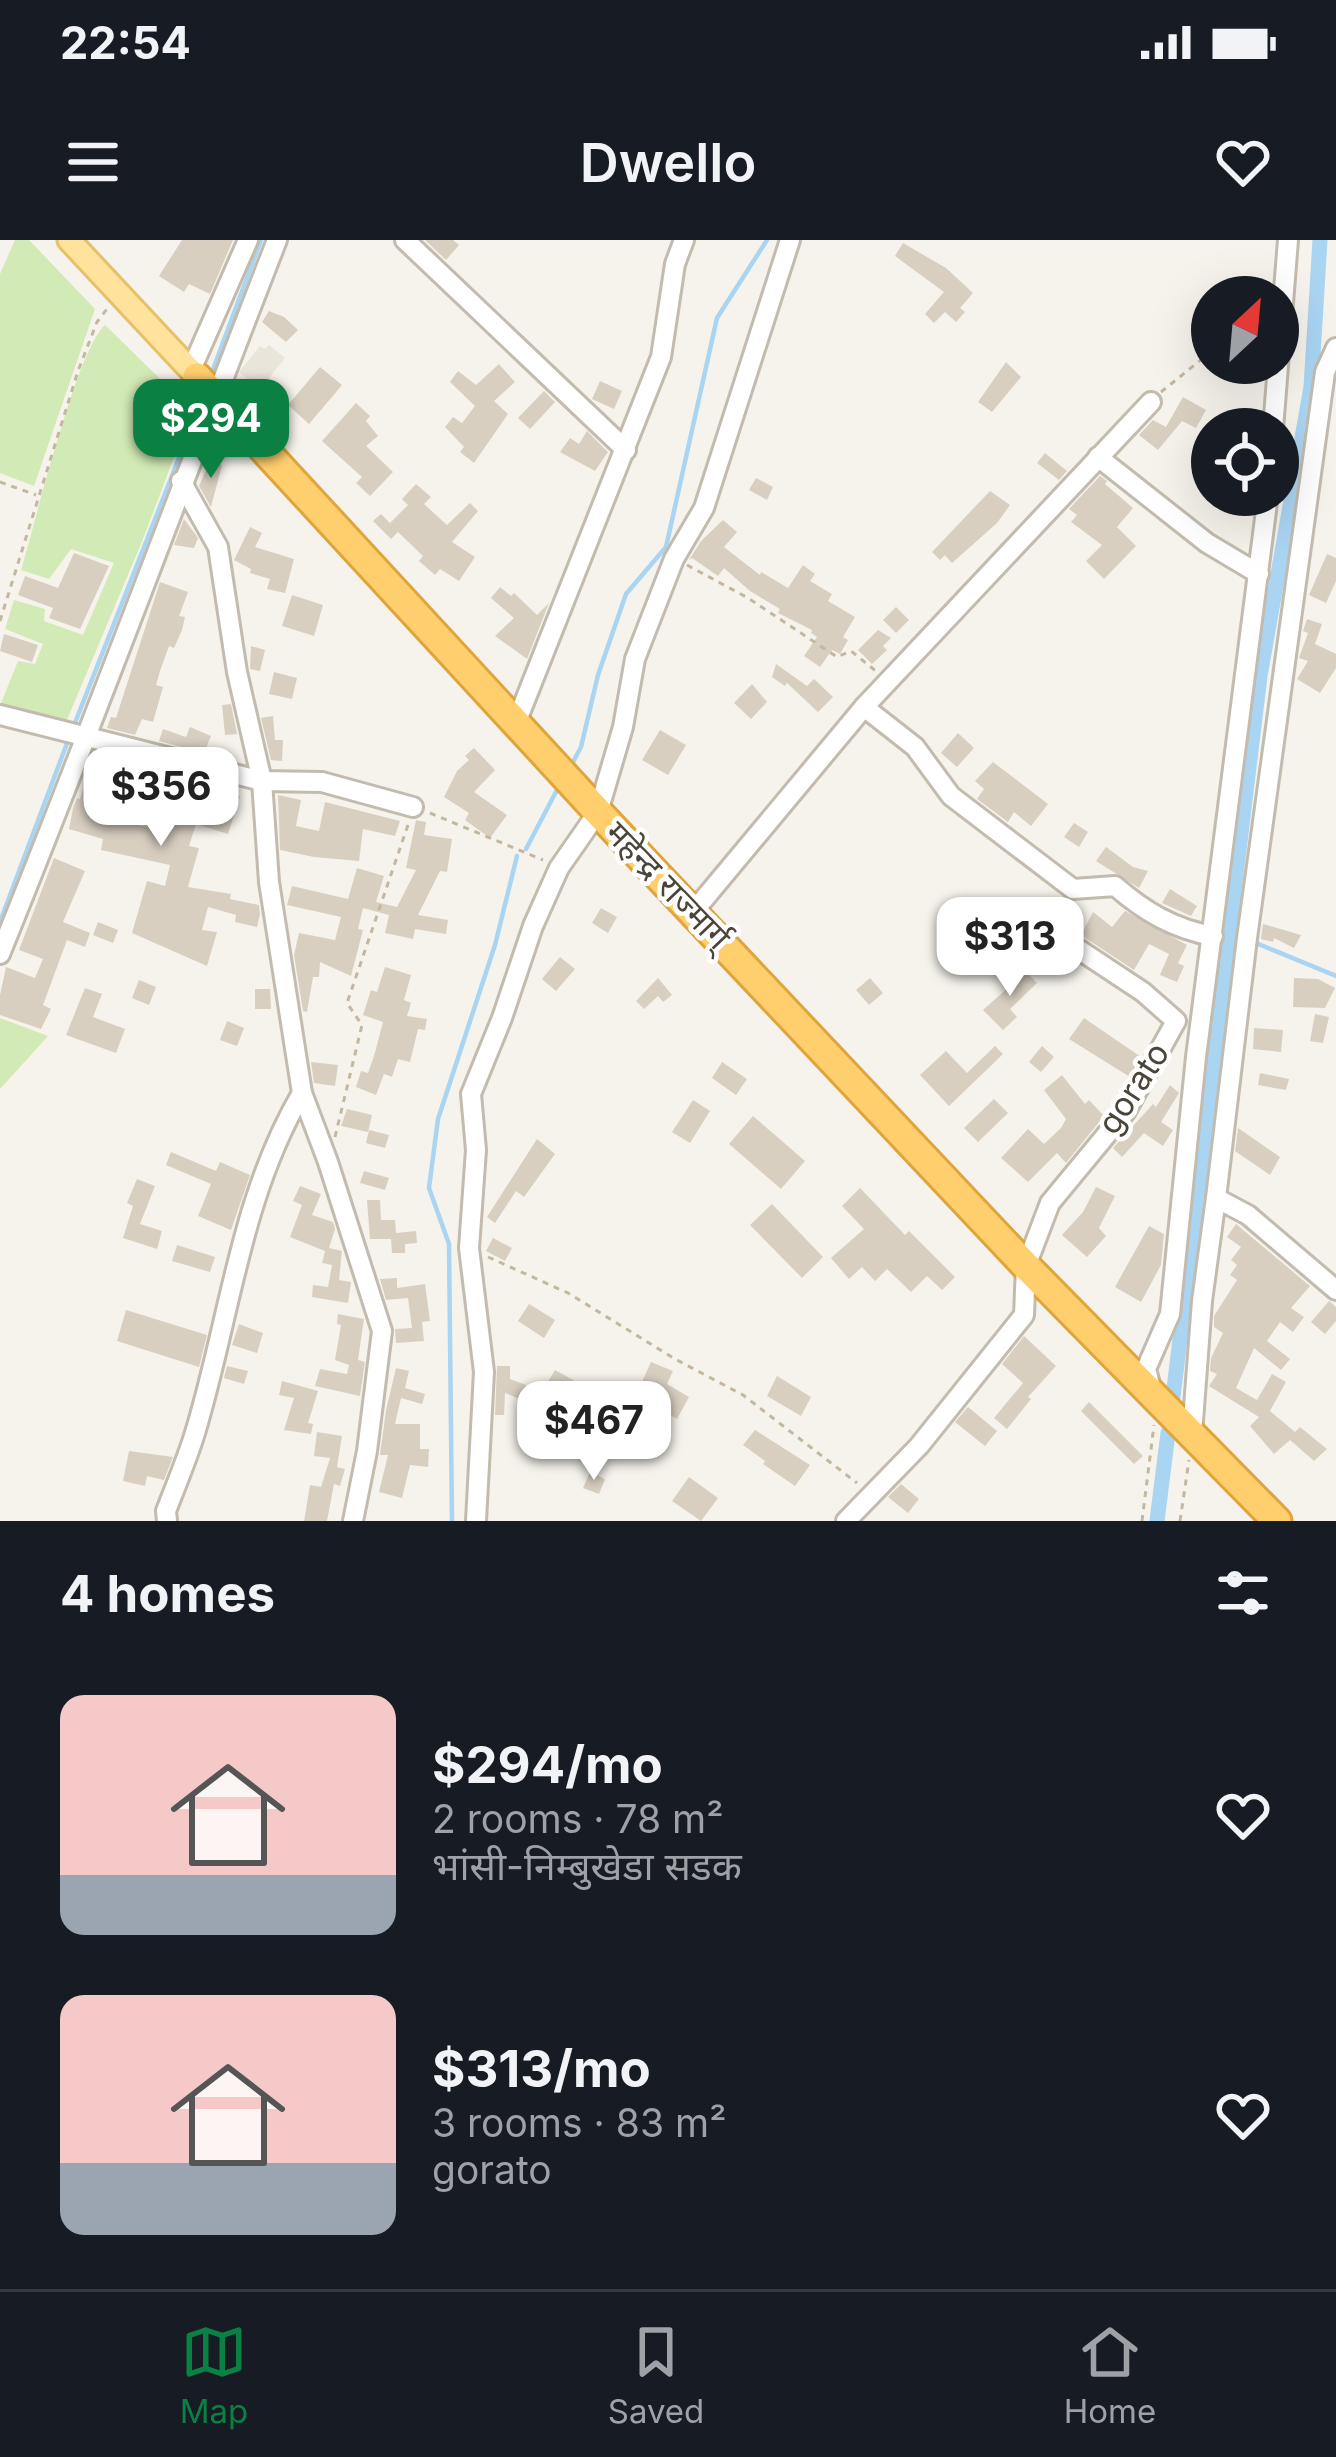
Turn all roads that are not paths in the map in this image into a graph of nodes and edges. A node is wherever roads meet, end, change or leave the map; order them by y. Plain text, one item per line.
1 (69, 240) edge
2 (248, 240) edge
3 (277, 240) edge
4 (405, 240) edge
5 (684, 240) edge
6 (790, 240) edge
7 (1288, 240) edge
8 (1336, 348) edge
9 (204, 385) junction
10 (1150, 402) road end
11 (1275, 408) edge
12 (626, 450) junction
13 (1098, 458) junction
14 (181, 482) junction
15 (1265, 516) edge
16 (1258, 574) junction
17 (864, 707) junction
18 (0, 716) edge
19 (524, 731) junction
20 (76, 735) junction
21 (262, 781) junction
22 (413, 807) road end
23 (594, 807) junction
24 (694, 911) junction
25 (1213, 936) junction
26 (1072, 945) dead end
27 (0, 954) edge
28 (302, 1093) junction
29 (1216, 1198) junction
30 (1026, 1265) junction
31 (1336, 1290) edge
32 (1153, 1393) junction
33 (1192, 1434) junction
34 (167, 1521) edge
35 (353, 1521) edge
36 (476, 1521) edge
37 (846, 1521) edge
38 (1277, 1521) edge

1 - 9 main road, महेन्द्र राज्मार्ग्
2 - 9 street
3 - 9 street
4 - 12 street
5 - 12 street
6 - 23 street
7 - 11 street
8 - 29 street
9 - 14 street
9 - 19 highway, महेन्द्र राज्मार्ग्
10 - 13 street
12 - 19 street
13 - 16 street
13 - 17 street
14 - 20 street
14 - 21 street
15 - 16 street
16 - 25 street
17 - 24 street
17 - 25 street
18 - 20 street
19 - 23 highway, महेन्द्र राज्मार्ग्
20 - 21 street
20 - 27 street
21 - 22 street
21 - 28 street
23 - 24 highway, महेन्द्र राज्मार्ग्
23 - 36 street
24 - 30 highway, महेन्द्र राज्मार्ग्
25 - 32 street
26 - 30 street, gorato
28 - 34 street
28 - 35 street
29 - 31 street
29 - 33 street
30 - 32 highway, महेन्द्र राज्मार्ग्
30 - 37 street
32 - 33 highway, महेन्द्र राज्मार्ग्
33 - 38 highway, महेन्द्र राज्मार्ग्

